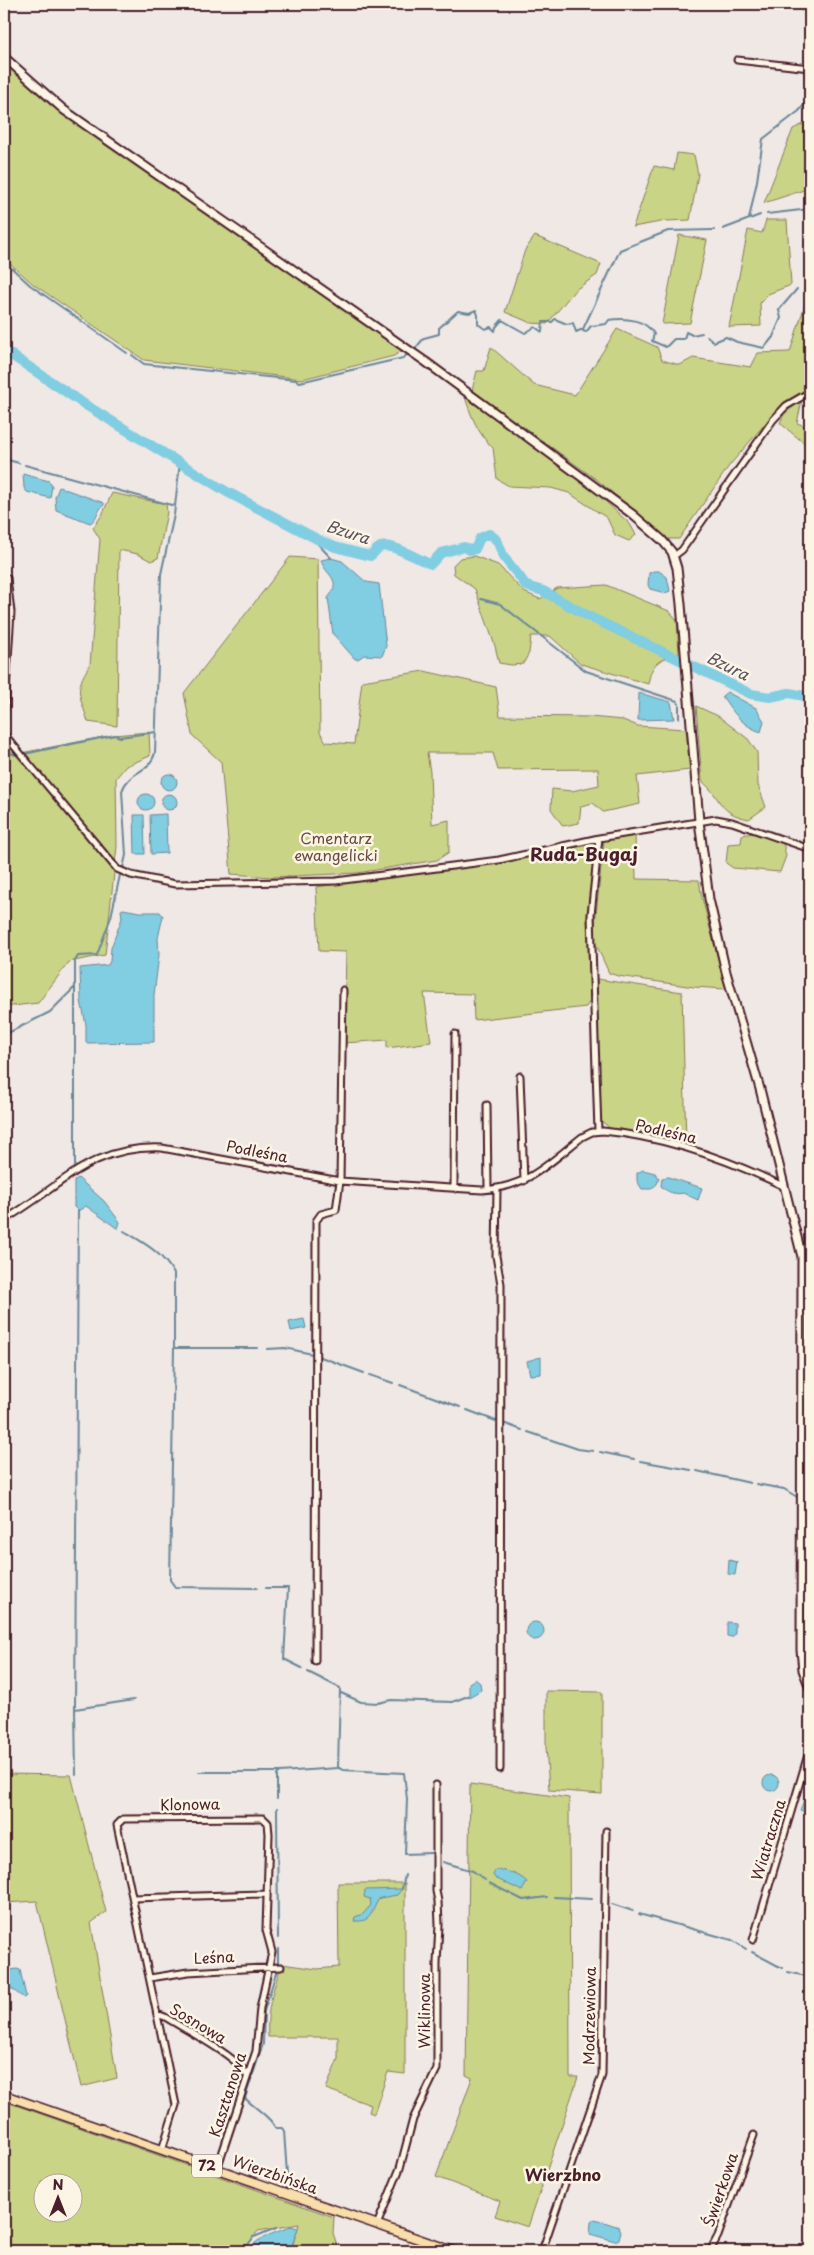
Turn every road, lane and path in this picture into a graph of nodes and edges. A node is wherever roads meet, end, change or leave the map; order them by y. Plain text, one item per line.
1 (4, 58) edge
2 (737, 60) dead end
3 (810, 68) edge
4 (810, 392) edge
5 (674, 556) junction
6 (7, 578) dead end
7 (4, 721) edge
8 (4, 734) edge
9 (698, 820) junction
10 (600, 838) junction
11 (810, 849) edge
12 (343, 990) dead end
13 (455, 1034) dead end
14 (520, 1076) dead end
15 (487, 1105) dead end
16 (598, 1131) junction
17 (340, 1181) junction
18 (524, 1181) junction
19 (783, 1186) junction
20 (497, 1188) junction
21 (456, 1189) junction
22 (488, 1189) junction
23 (4, 1220) edge
24 (802, 1633) junction
25 (810, 1633) edge
26 (315, 1662) dead end
27 (810, 1688) edge
28 (810, 1748) edge
29 (500, 1769) dead end
30 (436, 1785) dead end
31 (606, 1831) dead end
32 (266, 1894) junction
33 (134, 1898) junction
34 (752, 1940) dead end
35 (281, 1967) dead end
36 (269, 1969) junction
37 (150, 1978) junction
38 (156, 2014) junction
39 (247, 2076) junction
40 (4, 2095) edge
41 (754, 2135) dead end
42 (162, 2150) junction
43 (217, 2169) junction
44 (377, 2225) junction
45 (453, 2251) edge
46 (542, 2251) edge
47 (710, 2251) edge

1 - 5 street
2 - 3 street
4 - 5 street
5 - 9 street
6 - 7 street
8 - 10 street
9 - 10 street
9 - 11 street
9 - 19 street
10 - 16 street
12 - 17 street
13 - 21 street
14 - 18 street
15 - 22 street
16 - 18 street, Podleśna
16 - 19 street, Podleśna
17 - 21 street, Podleśna
17 - 23 street, Podleśna
17 - 26 street
18 - 20 street, Podleśna
19 - 24 street
20 - 22 street, Podleśna
20 - 29 street
21 - 22 street, Podleśna
24 - 25 street
24 - 27 street
28 - 34 street, Wiatraczna
30 - 44 street, Wiklinowa
31 - 46 street, Modrzewiowa
32 - 33 street
32 - 33 street, Klonowa
32 - 36 street, Klonowa
33 - 37 street, Klonowa
35 - 36 street, Leśna
36 - 37 street, Leśna
36 - 39 street, Kasztanowa
37 - 38 street, Klonowa
38 - 39 street, Sosnowa
38 - 42 street, Klonowa
39 - 43 street, Kasztanowa
40 - 42 main road, Wierzbińska / 72
41 - 47 street, Świerkowa
42 - 43 main road, Wierzbińska / 72
43 - 44 main road, Wierzbińska / 72
44 - 45 main road, Wierzbińska / 72

